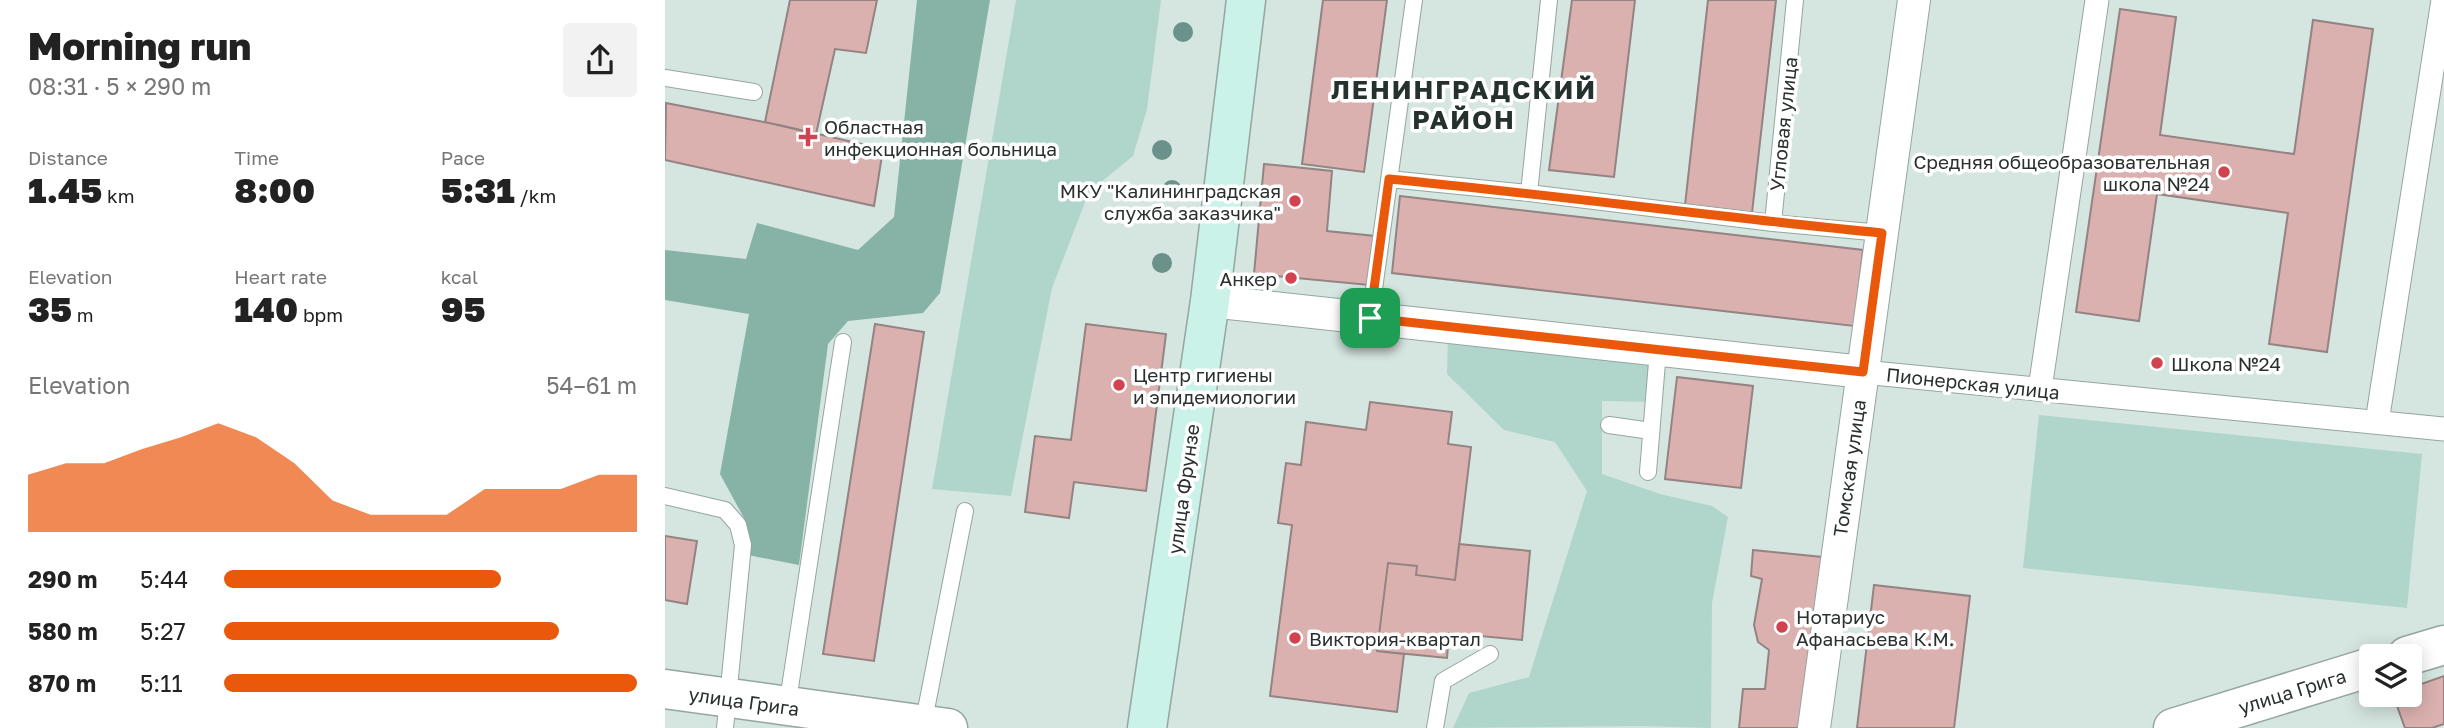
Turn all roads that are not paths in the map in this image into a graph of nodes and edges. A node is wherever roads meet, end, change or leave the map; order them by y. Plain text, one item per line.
1 (1246, 0) edge
2 (1414, 0) edge
3 (1549, 0) edge
4 (1795, 0) edge
5 (1914, 0) edge
6 (2097, 0) edge
7 (2443, 0) edge
8 (665, 78) edge
9 (754, 92) dead end
10 (1389, 179) junction
11 (1529, 193) junction
12 (1773, 223) junction
13 (1882, 233) junction
14 (1210, 301) junction
15 (1370, 318) junction
16 (843, 342) dead end
17 (1658, 350) junction
18 (1863, 372) junction
19 (2040, 389) junction
20 (2377, 422) junction
21 (1609, 425) dead end
22 (2444, 429) edge
23 (1651, 430) junction
24 (1648, 472) dead end
25 (665, 495) edge
26 (965, 511) dead end
27 (2444, 645) edge
28 (2422, 652) edge
29 (1490, 654) dead end
30 (2359, 671) edge
31 (665, 689) edge
32 (787, 707) junction
33 (727, 714) edge
34 (931, 727) edge
35 (1147, 728) edge
36 (1435, 728) edge
37 (1814, 728) edge
38 (2173, 728) edge

1 - 14 main road, улица Фрунзе
2 - 10 lane
3 - 11 lane
4 - 12 lane, Угловая улица
5 - 13 street, Томская улица
6 - 19 street
7 - 20 street
8 - 9 lane
10 - 11 lane
10 - 15 lane
11 - 12 lane
12 - 13 lane
13 - 18 street, Томская улица
14 - 15 street, Пионерская улица
14 - 35 main road, улица Фрунзе
15 - 17 street, Пионерская улица
16 - 32 lane
17 - 18 street, Пионерская улица
17 - 23 lane
18 - 19 street, Пионерская улица
18 - 37 street, Томская улица
19 - 20 street, Пионерская улица
20 - 22 street, Пионерская улица
21 - 23 lane
23 - 24 lane
25 - 33 lane
26 - 34 lane
27 - 28 street
29 - 36 lane
30 - 38 street, улица Грига
31 - 33 street, улица Грига
32 - 33 street, улица Грига
32 - 34 street, улица Грига

